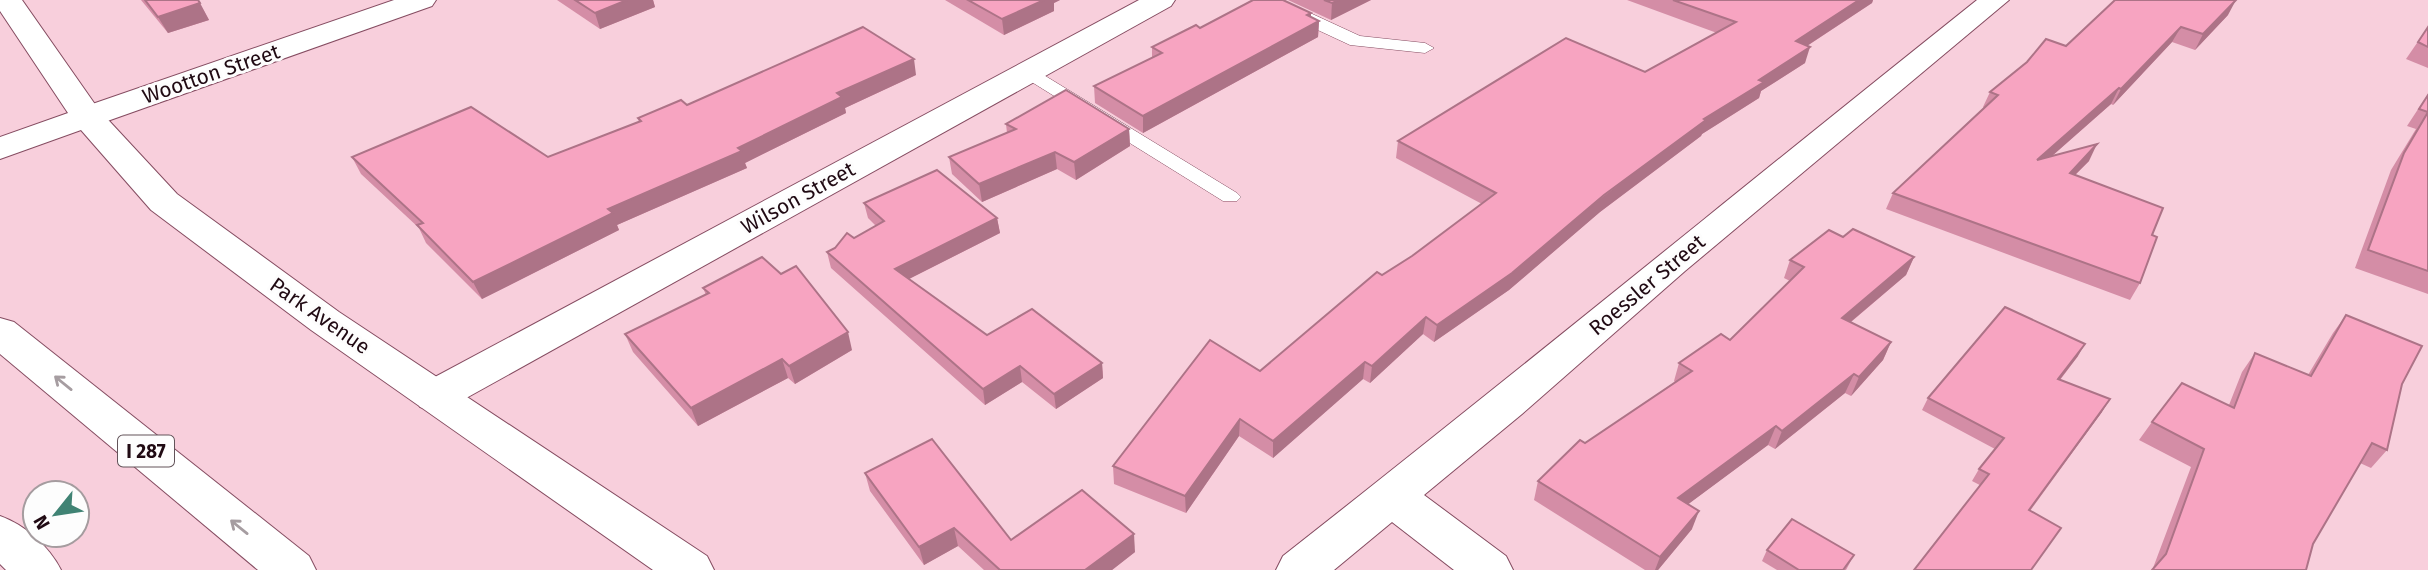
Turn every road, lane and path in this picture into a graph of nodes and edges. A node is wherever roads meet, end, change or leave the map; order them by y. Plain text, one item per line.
1 (7, 0) edge
2 (422, 0) edge
3 (1161, 0) edge
4 (1268, 0) edge
5 (1995, 0) edge
6 (1425, 48) dead end
7 (1029, 72) junction
8 (88, 117) junction
9 (0, 149) edge
10 (1230, 197) dead end
11 (0, 332) edge
12 (435, 396) junction
13 (1390, 495) junction
14 (0, 535) edge
15 (37, 570) edge
16 (292, 570) edge
17 (690, 570) edge
18 (1300, 570) edge
19 (1489, 570) edge

1 - 8 main road, Park Avenue
2 - 8 main road, Wootton Street
3 - 7 main road, Wilson Street
4 - 6 lane
5 - 13 main road, Roessler Street
7 - 10 lane
7 - 12 main road, Wilson Street
8 - 9 main road, Wootton Street
8 - 12 main road, Park Avenue
16 -> 11 main road, I 287
12 - 17 main road, Park Avenue
13 - 18 main road, Roessler Street
13 - 19 main road
14 - 15 main road

